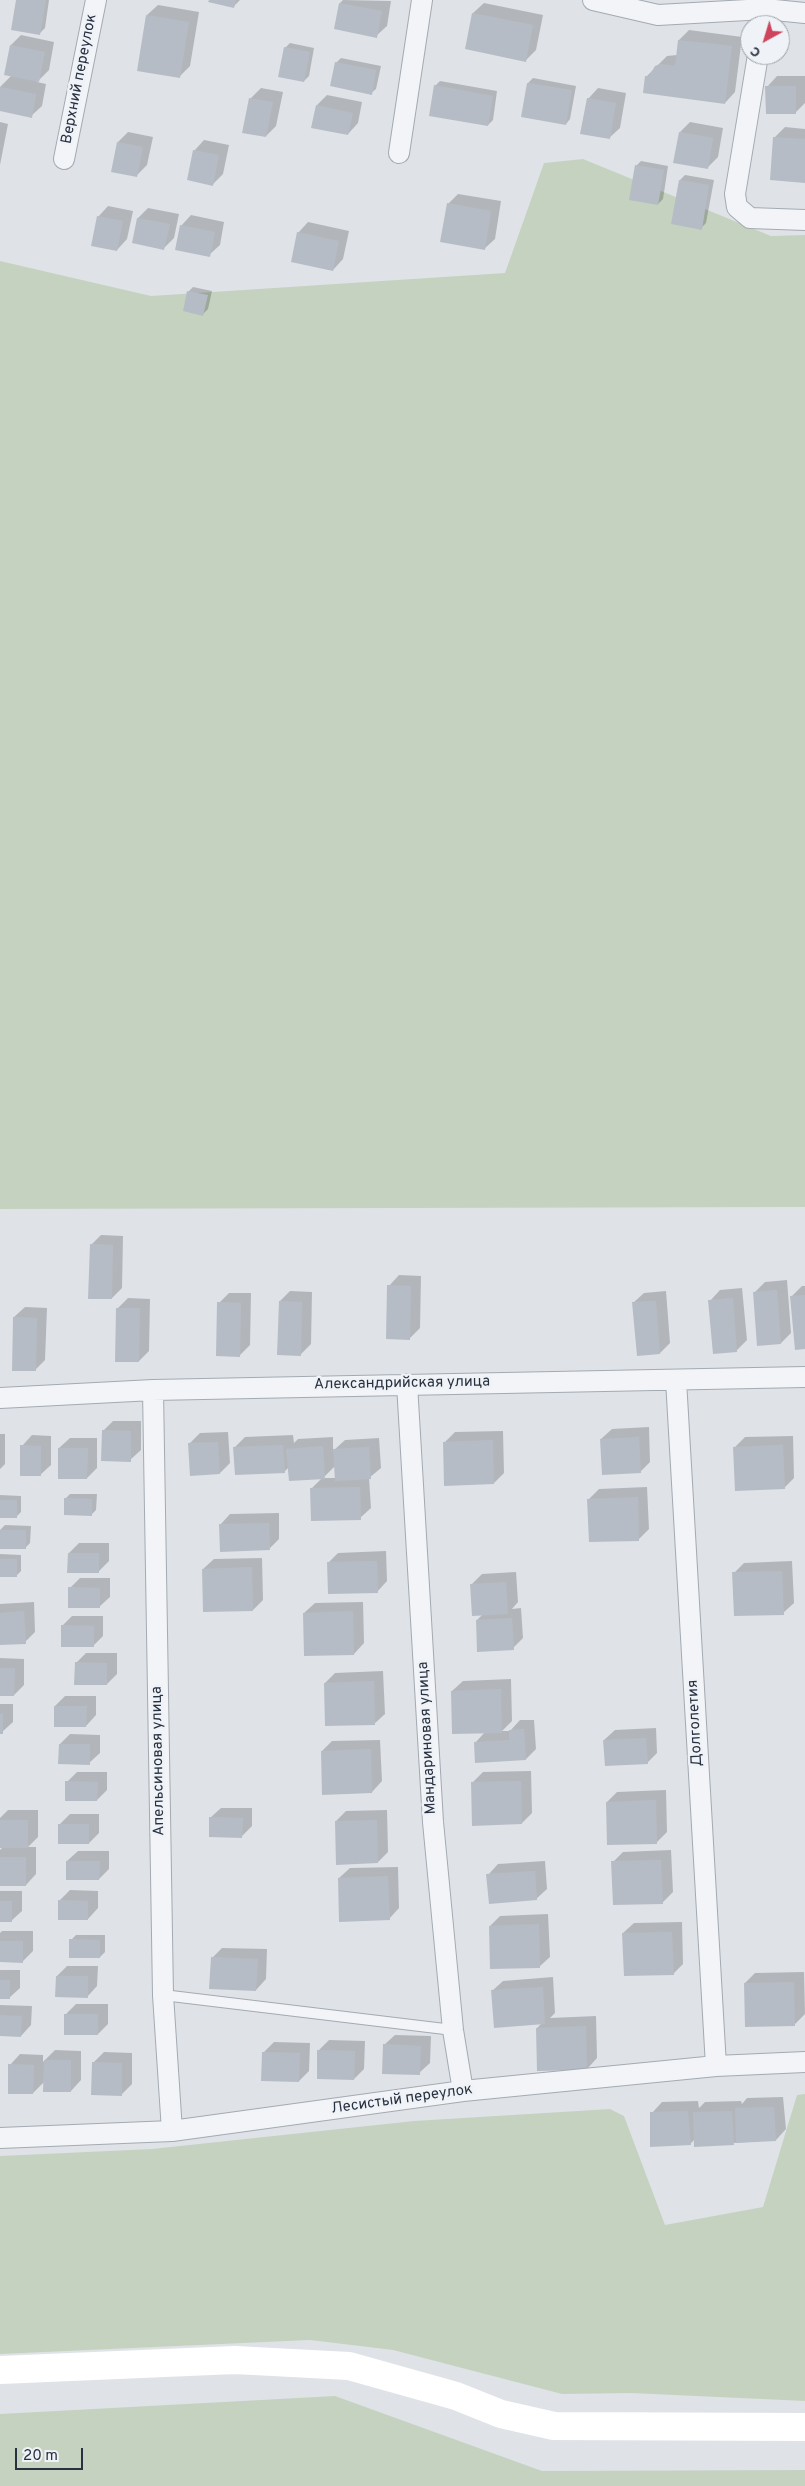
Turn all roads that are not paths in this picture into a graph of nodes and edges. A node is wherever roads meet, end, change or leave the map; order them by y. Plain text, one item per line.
1 (96, 0) edge
2 (422, 0) edge
3 (593, 0) edge
4 (805, 14) edge
5 (790, 15) edge
6 (740, 17) edge
7 (756, 65) edge
8 (399, 153) dead end
9 (64, 159) dead end
10 (805, 220) edge
11 (805, 1377) edge
12 (676, 1380) junction
13 (407, 1384) junction
14 (153, 1390) junction
15 (0, 1398) edge
16 (163, 1994) junction
17 (453, 2030) junction
18 (805, 2062) edge
19 (716, 2066) junction
20 (463, 2091) junction
21 (172, 2132) junction
22 (0, 2138) edge
23 (0, 2370) edge
24 (805, 2427) edge

1 - 9 street, Верхний переулок
2 - 8 street
3 - 6 street
4 - 5 street
7 - 10 street
11 - 12 street, Александрийская улица
12 - 13 street, Александрийская улица
12 - 19 street, Долголетия
13 - 14 street, Александрийская улица
13 - 17 street, Мандариновая улица
14 - 15 street, Александрийская улица
14 - 16 street, Апельсиновая улица
16 - 17 lane
16 - 21 street, Апельсиновая улица
17 - 20 street, Мандариновая улица
18 - 19 street, Лесистый переулок
19 - 20 street, Лесистый переулок
20 - 21 street, Лесистый переулок
21 - 22 street, Лесистый переулок
23 - 24 main road

